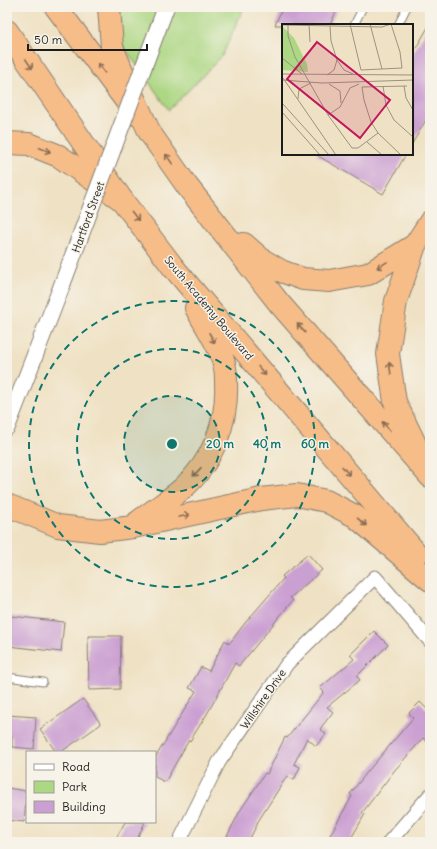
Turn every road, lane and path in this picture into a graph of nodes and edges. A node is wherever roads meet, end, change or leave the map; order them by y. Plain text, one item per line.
1 (56, 7) edge
2 (109, 7) edge
3 (166, 7) edge
4 (363, 7) edge
5 (407, 7) edge
6 (354, 24) edge
7 (398, 24) edge
8 (7, 31) edge
9 (150, 133) junction
10 (7, 143) edge
11 (187, 186) junction
12 (122, 200) junction
13 (430, 222) edge
14 (415, 245) junction
15 (174, 267) junction
16 (7, 427) edge
17 (430, 468) edge
18 (430, 476) edge
19 (7, 505) edge
20 (132, 527) junction
21 (430, 570) edge
22 (430, 580) edge
23 (430, 641) edge
24 (7, 677) edge
25 (42, 682) dead end
26 (430, 795) edge
27 (179, 842) edge
28 (389, 842) edge

9 -> 1 highway
2 - 9 highway
3 - 16 street, Hartford Street, bridge
4 - 6 lane
5 - 7 lane
8 -> 12 highway, South Academy Boulevard
11 -> 9 highway
10 -> 12 highway
14 -> 11 highway
18 -> 11 highway
12 -> 15 highway, South Academy Boulevard
13 - 14 highway
17 -> 14 highway
15 -> 20 highway
15 -> 21 highway, South Academy Boulevard
19 - 20 highway
20 -> 22 highway
23 - 27 street, Willshire Drive
24 - 25 lane
26 - 28 street

